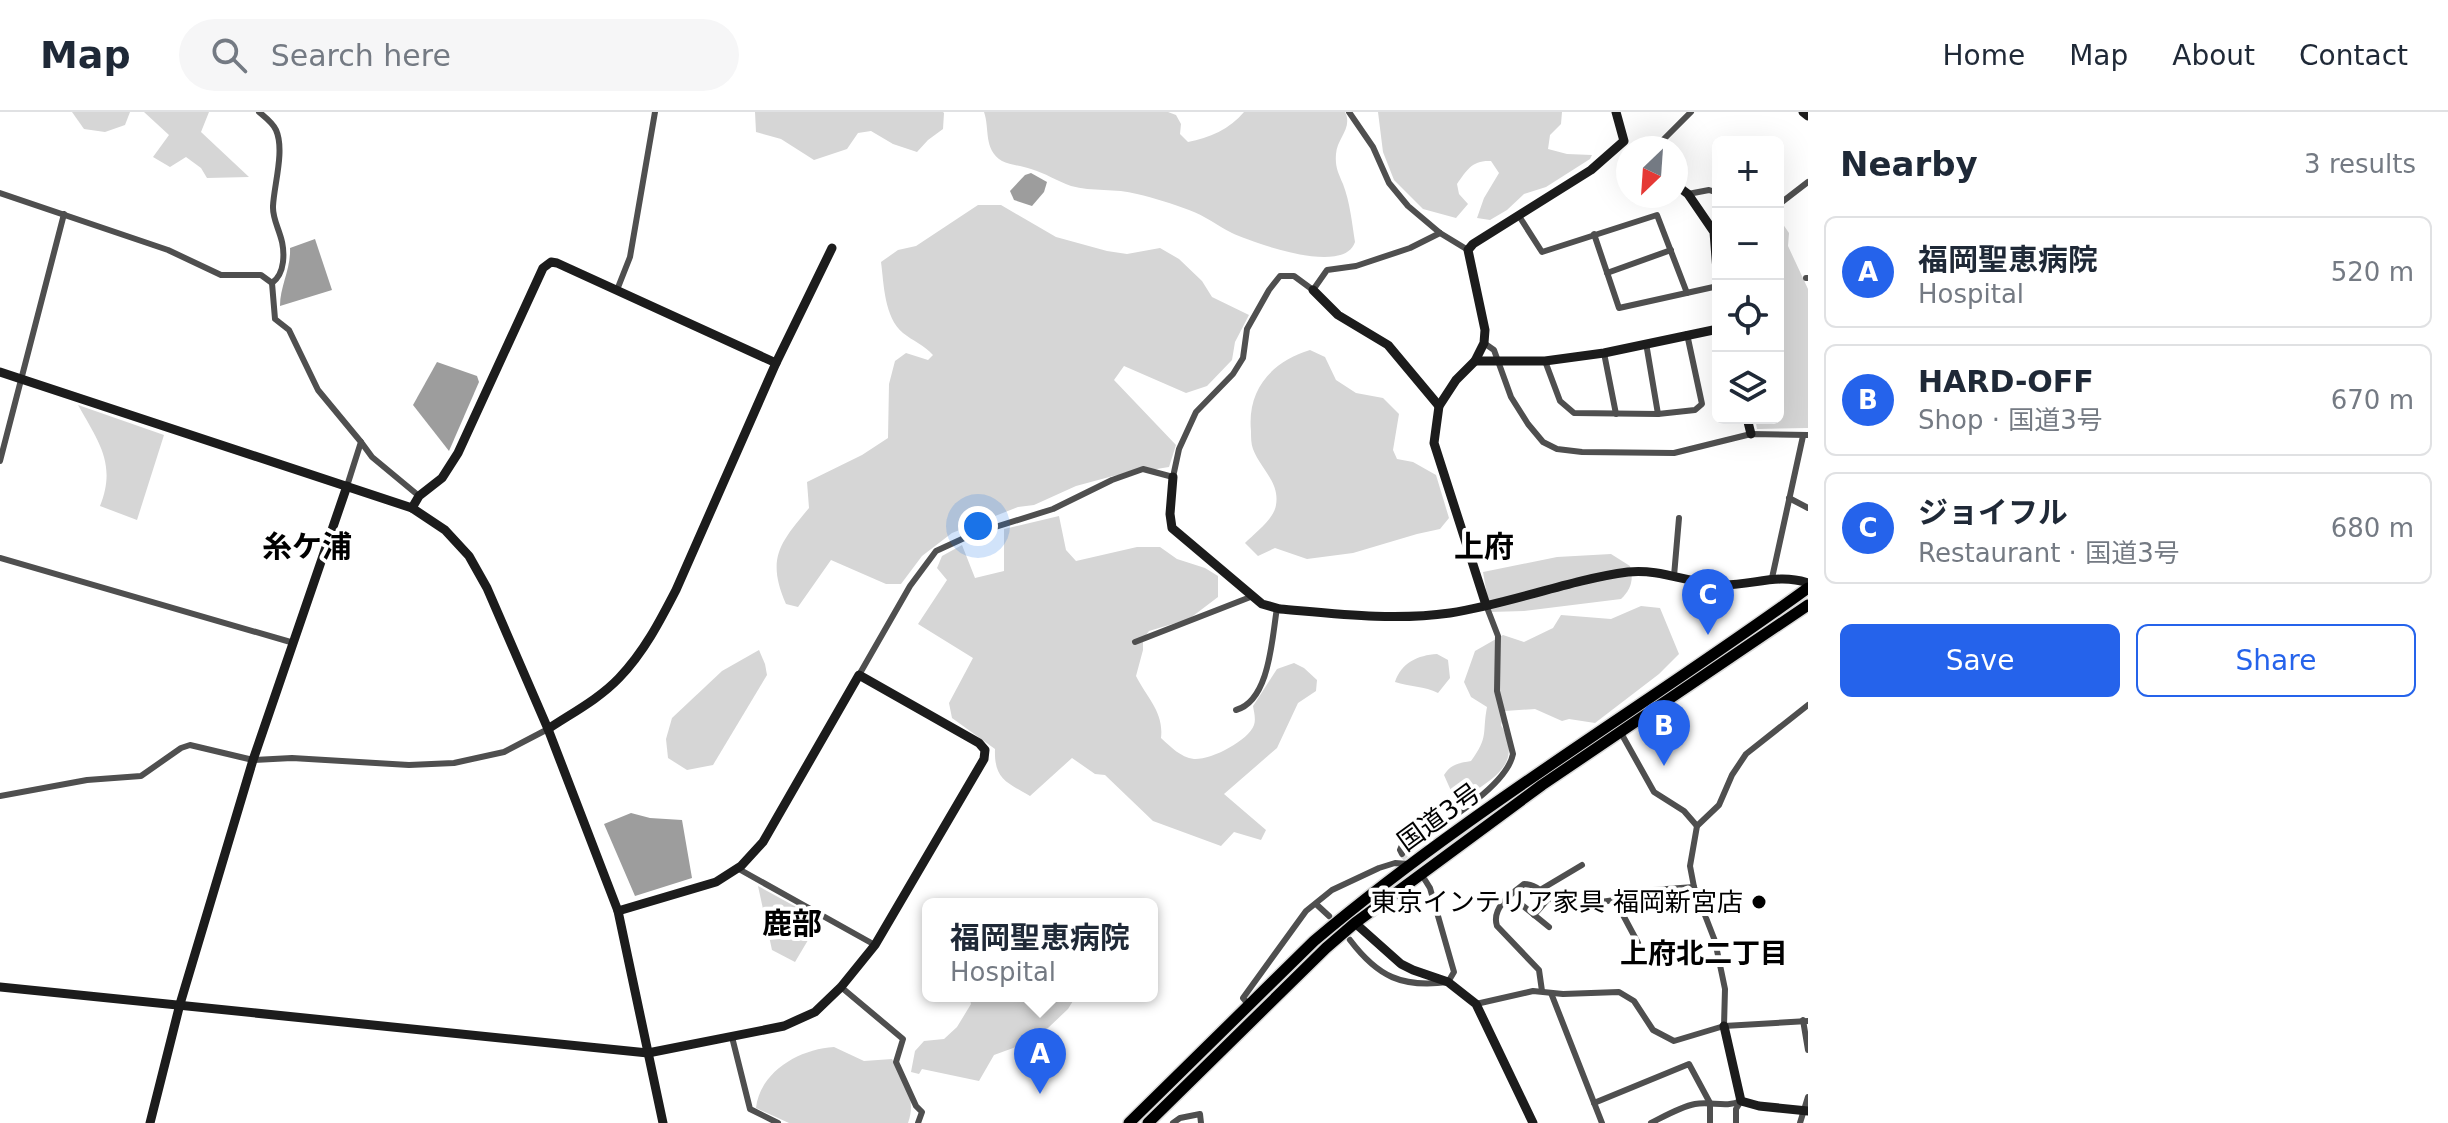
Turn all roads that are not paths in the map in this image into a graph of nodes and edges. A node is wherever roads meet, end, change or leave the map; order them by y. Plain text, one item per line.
1 (259, 112) edge
2 (655, 112) edge
3 (1349, 112) edge
4 (1616, 112) edge
5 (1691, 112) edge
6 (1803, 112) edge
7 (1808, 116) edge
8 (1624, 136) edge
9 (1667, 136) edge
10 (1616, 153) edge
11 (1808, 182) edge
12 (1712, 191) edge
13 (0, 193) edge
14 (1688, 194) joint
15 (1784, 200) edge
16 (64, 214) junction
17 (1519, 216) junction
18 (1440, 233) junction
19 (1594, 234) junction
20 (832, 248) dead end
21 (1468, 250) junction
22 (1671, 250) junction
23 (1607, 273) junction
24 (1718, 280) edge
25 (272, 283) junction
26 (1712, 287) edge
27 (617, 290) junction
28 (1313, 290) junction
29 (1687, 293) junction
30 (1712, 330) edge
31 (1687, 334) junction
32 (1484, 343) junction
33 (1646, 343) junction
34 (1604, 353) junction
35 (1498, 360) junction
36 (1475, 361) junction
37 (1545, 361) junction
38 (776, 363) junction
39 (0, 372) edge
40 (20, 379) junction
41 (1439, 406) junction
42 (1616, 414) junction
43 (1658, 414) junction
44 (1748, 424) edge
45 (1751, 434) junction
46 (1806, 435) edge
47 (361, 442) junction
48 (0, 461) edge
49 (1173, 477) junction
50 (347, 486) junction
51 (419, 496) junction
52 (1789, 498) junction
53 (412, 508) junction
54 (1808, 508) edge
55 (1679, 518) dead end
56 (0, 558) edge
57 (1674, 576) junction
58 (1772, 578) junction
59 (1808, 586) edge
60 (1253, 596) junction
61 (1486, 605) junction
62 (1808, 605) edge
63 (1277, 608) junction
64 (1135, 642) dead end
65 (294, 643) junction
66 (859, 675) junction
67 (1808, 705) edge
68 (1236, 710) dead end
69 (548, 729) junction
70 (1621, 733) junction
71 (253, 760) junction
72 (0, 796) edge
73 (1697, 826) junction
74 (1406, 859) junction
75 (1582, 865) dead end
76 (737, 868) junction
77 (1425, 880) tunnel mouth
78 (1694, 887) junction
79 (1540, 890) junction
80 (1549, 898) junction
81 (1615, 900) junction
82 (1316, 904) junction
83 (1522, 905) dead end
84 (618, 911) junction
85 (1534, 915) junction
86 (1329, 916) tunnel mouth
87 (1355, 923) junction
88 (1549, 927) dead end
89 (1350, 940) tunnel mouth
90 (1638, 943) dead end
91 (875, 945) junction
92 (1448, 982) junction
93 (0, 987) edge
94 (841, 987) junction
95 (1542, 991) junction
96 (1551, 993) junction
97 (180, 1004) junction
98 (1476, 1004) junction
99 (1249, 1005) junction
100 (1805, 1020) edge
101 (1724, 1026) junction
102 (732, 1037) junction
103 (1808, 1050) edge
104 (648, 1053) junction
105 (1808, 1097) edge
106 (1741, 1101) junction
107 (1594, 1103) junction
108 (1710, 1103) junction
109 (1806, 1111) edge
110 (1531, 1122) edge
111 (150, 1123) edge
112 (663, 1123) edge
113 (778, 1123) edge
114 (918, 1123) edge
115 (1129, 1123) edge
116 (1148, 1123) edge
117 (1173, 1123) edge
118 (1201, 1123) edge
119 (1602, 1123) edge
120 (1651, 1123) edge
121 (1710, 1123) edge
122 (1736, 1123) edge
123 (1800, 1123) edge

1 - 25 street
2 - 27 street
3 - 18 street
4 - 8 street
5 - 9 street
6 - 7 street
10 - 17 street
11 - 15 street
12 - 14 street
13 - 16 street
14 - 24 street
16 - 25 street
16 - 40 street
17 - 19 street
17 - 21 street
18 - 21 street
18 - 28 street
19 - 22 street
19 - 23 street
20 - 38 street
21 - 32 street
22 - 23 street
22 - 29 street
23 - 29 street
25 - 47 street
26 - 29 street
27 - 38 street
27 - 51 street
28 - 41 street
28 - 49 street
30 - 31 street
31 - 33 street
31 - 43 street
32 - 35 street
32 - 36 street
33 - 34 street
33 - 43 street
34 - 37 street
34 - 42 street
35 - 36 street
35 - 37 street
35 - 45 street
36 - 41 street
37 - 42 street
38 - 69 street
39 - 40 street
40 - 48 street
40 - 50 street
41 - 61 street
42 - 43 street
44 - 45 street
45 - 46 street
46 - 52 street
47 - 50 street
47 - 51 street
49 - 60 street
49 - 66 street
50 - 53 street
50 - 65 street
51 - 53 street
52 - 54 street
52 - 58 street
53 - 69 street
55 - 57 street
56 - 65 street
57 - 58 street
57 - 61 street
58 - 59 street
59 - 74 highway, 国道3号
60 - 63 street
60 - 64 street
61 - 63 street
61 - 74 street
62 - 70 highway, 国道3号
63 - 68 street
65 - 71 street
66 - 76 street
66 - 91 street
67 - 73 street
69 - 71 street
69 - 84 street
70 - 73 street
70 - 87 highway, 国道3号
71 - 72 street
71 - 97 street
73 - 78 street
74 - 82 street
74 - 99 highway, 国道3号
75 - 79 street
76 - 84 street
76 - 91 street
77 - 92 street
78 - 81 street
78 - 101 street
79 - 80 street
79 - 95 street
80 - 81 street
80 - 85 street
81 - 90 street
82 - 86 street
82 - 99 street
83 - 85 street
84 - 104 street
85 - 88 street
87 - 92 street
87 - 116 highway, 国道3号
89 - 92 street
91 - 94 street
92 - 98 street
93 - 97 street
94 - 102 street
94 - 114 street
95 - 96 street
95 - 98 street
96 - 101 street
96 - 107 street
97 - 104 street
97 - 111 street
98 - 110 street
99 - 115 highway, 国道3号
100 - 101 street
100 - 103 street
101 - 106 street
102 - 104 street
102 - 113 street
104 - 112 street
105 - 109 street
106 - 108 street
106 - 109 street
106 - 122 street
107 - 108 street
107 - 119 street
108 - 120 street
108 - 121 street
109 - 123 street
117 - 118 street

